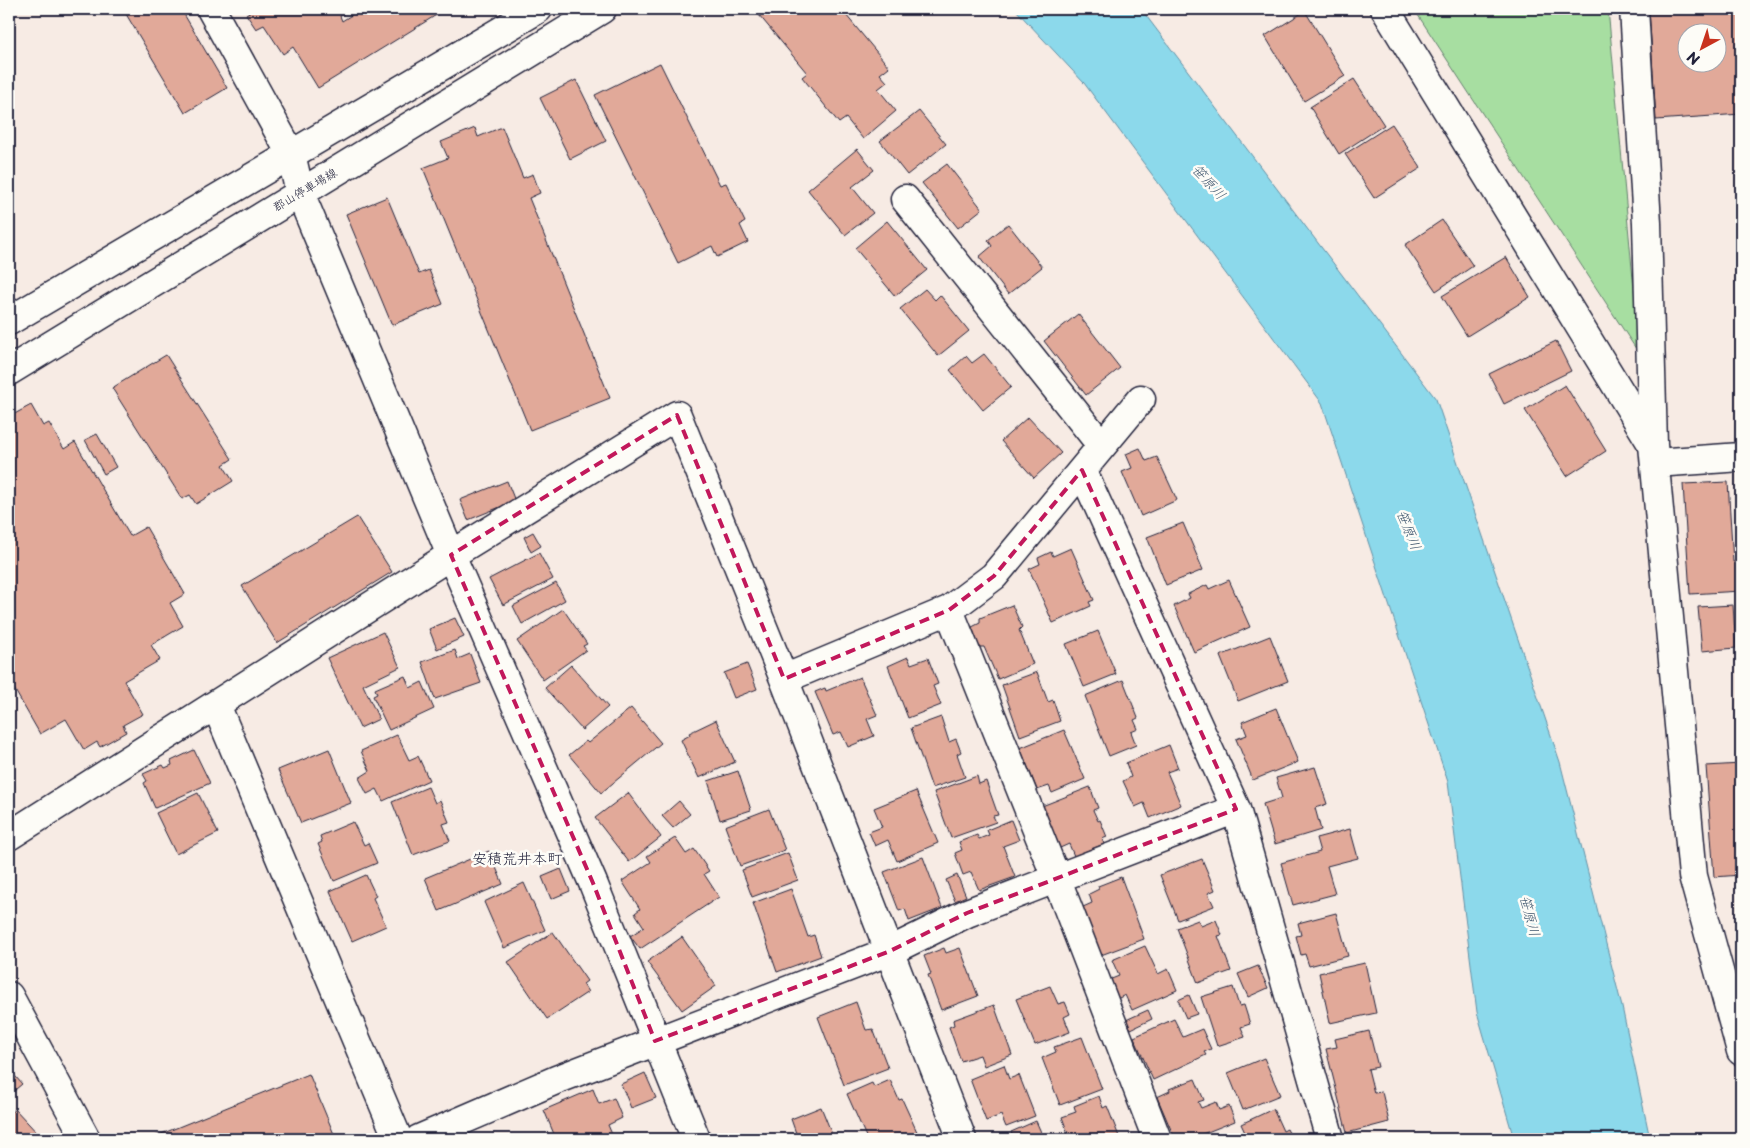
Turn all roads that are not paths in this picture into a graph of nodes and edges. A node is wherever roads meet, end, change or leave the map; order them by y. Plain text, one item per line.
1 (211, 9) edge
2 (538, 9) edge
3 (602, 9) edge
4 (1385, 9) edge
5 (1634, 9) edge
6 (291, 154) junction
7 (300, 193) junction
8 (905, 199) dead end
9 (9, 321) edge
10 (9, 371) edge
11 (1141, 398) dead end
12 (1102, 446) junction
13 (1654, 454) junction
14 (1741, 457) edge
15 (1082, 470) junction
16 (452, 555) junction
17 (949, 610) junction
18 (784, 679) junction
19 (216, 705) junction
20 (1236, 809) junction
21 (9, 836) edge
22 (1057, 880) junction
23 (890, 951) junction
24 (9, 996) edge
25 (656, 1041) junction
26 (1741, 1051) edge
27 (86, 1139) edge
28 (398, 1139) edge
29 (419, 1139) edge
30 (696, 1139) edge
31 (962, 1139) edge
32 (1157, 1139) edge
33 (1330, 1139) edge

1 - 6 street
2 - 6 street
3 - 7 street, 郡山停車場線
4 - 13 street
5 - 13 street
6 - 7 street
6 - 9 street
7 - 10 street, 郡山停車場線
7 - 16 street
8 - 12 street
11 - 12 street
12 - 15 street
13 - 14 street
13 - 26 street
15 - 17 street
15 - 20 street
16 - 18 street
16 - 19 street
16 - 25 street
17 - 18 street
17 - 22 street
18 - 23 street
19 - 21 street
19 - 28 street
20 - 22 street
20 - 33 street
22 - 23 street
22 - 32 street
23 - 25 street
23 - 31 street
24 - 27 street
25 - 29 street
25 - 30 street

